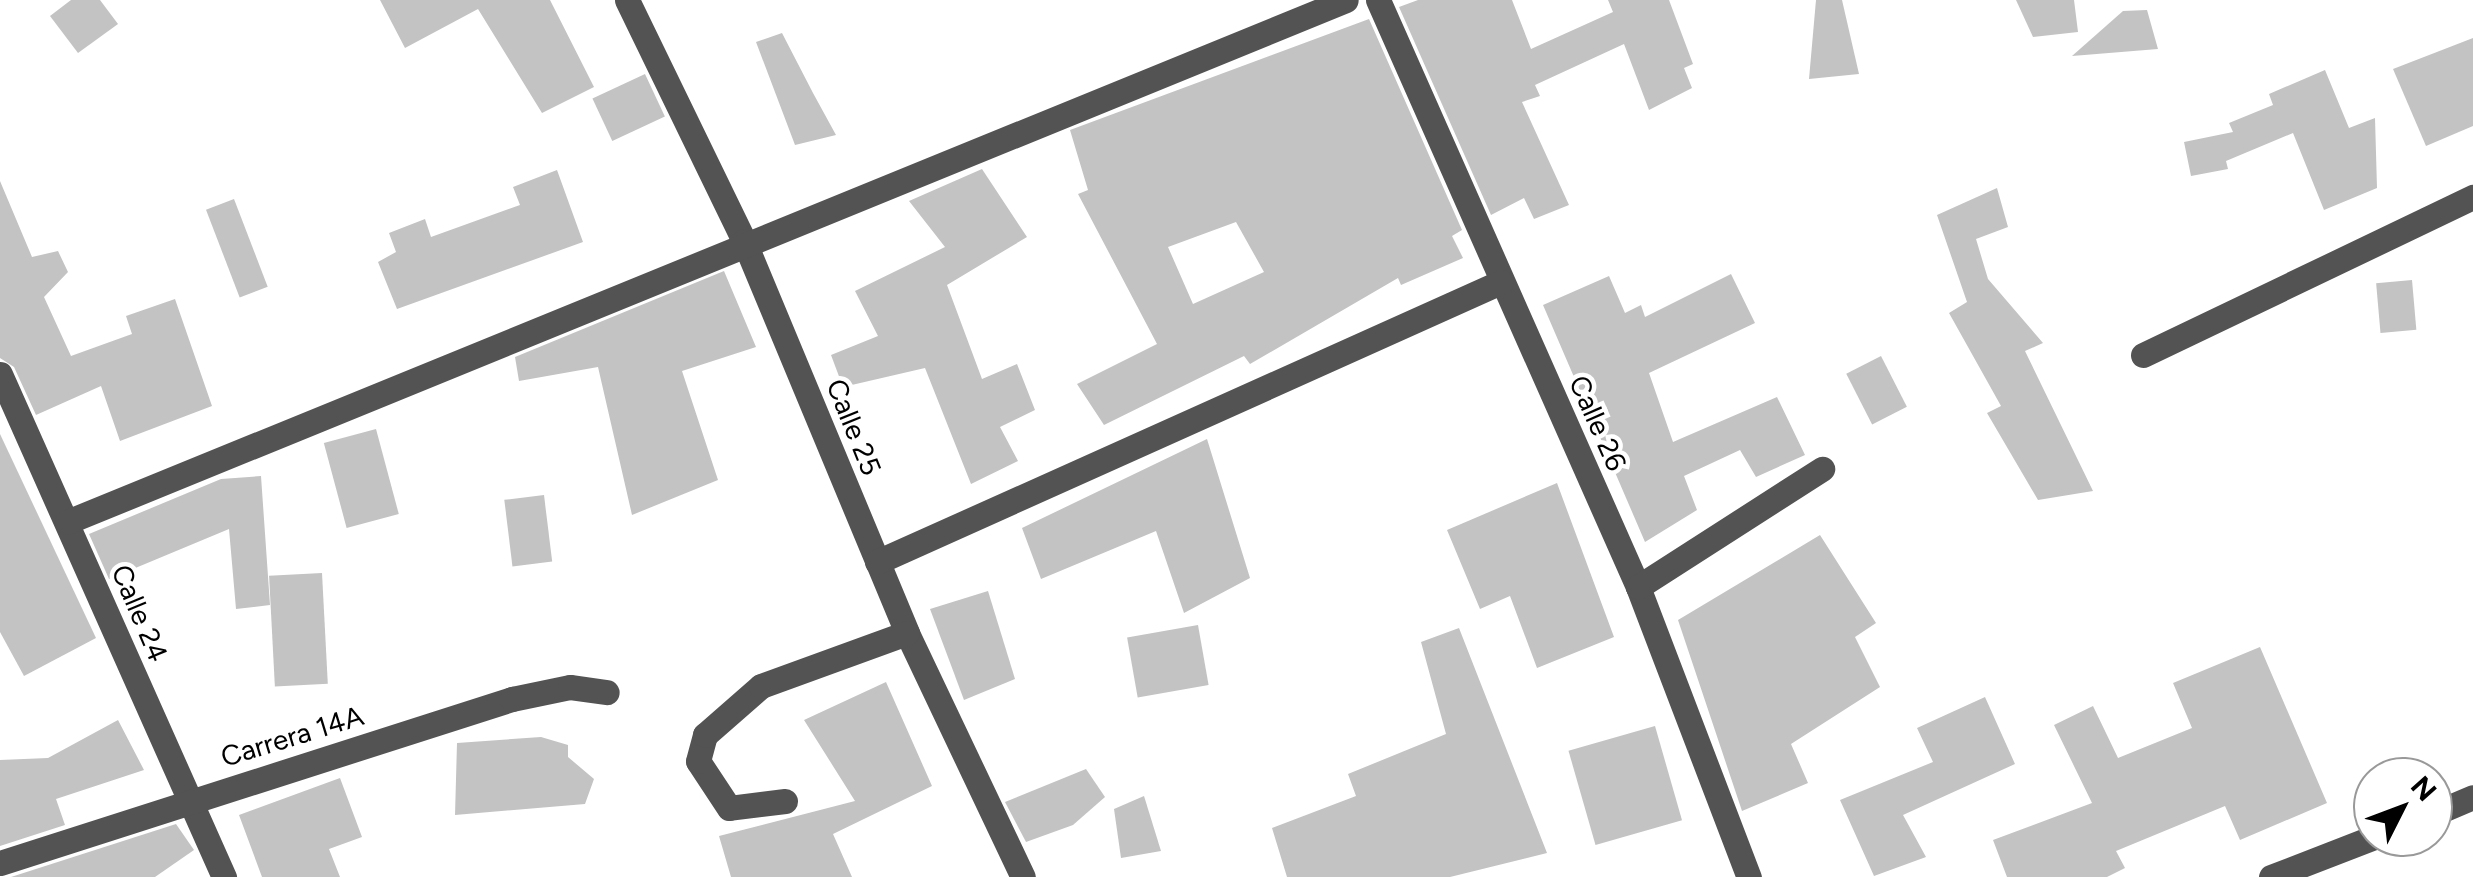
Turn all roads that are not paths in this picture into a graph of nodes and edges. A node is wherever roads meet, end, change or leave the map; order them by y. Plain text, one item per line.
1 (627, 0) edge
2 (1346, 0) edge
3 (1378, 0) edge
4 (2471, 207) edge
5 (744, 240) junction
6 (1501, 282) junction
7 (2143, 355) dead end
8 (0, 374) edge
9 (1822, 469) dead end
10 (68, 522) junction
11 (877, 562) junction
12 (1638, 588) junction
13 (908, 633) junction
14 (607, 692) dead end
15 (188, 800) junction
16 (785, 801) dead end
17 (2353, 845) edge
18 (0, 864) edge
19 (224, 877) edge
20 (1023, 877) edge
21 (1749, 877) edge
22 (2271, 877) edge

1 - 5 street, Calle 25
2 - 5 street
3 - 6 street, Calle 26
4 - 7 street
5 - 10 street
5 - 11 street, Calle 25
6 - 11 street
6 - 12 street, Calle 26
8 - 10 street, Calle 24
9 - 12 street
10 - 15 street, Calle 24
11 - 13 street, Calle 25
12 - 21 street, Calle 26
13 - 16 street
13 - 20 street, Calle 25
14 - 15 street, Carrera 14A
15 - 18 street, Carrera 14A
15 - 19 street, Calle 24
17 - 22 street

